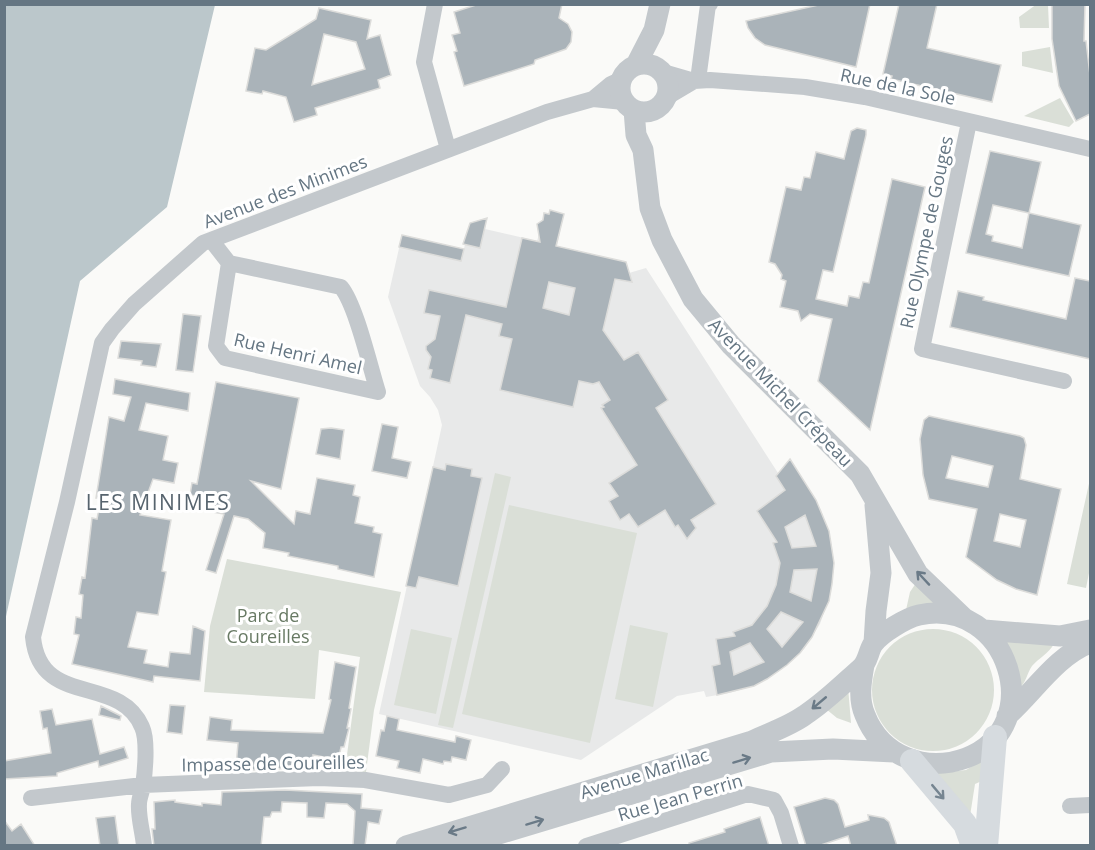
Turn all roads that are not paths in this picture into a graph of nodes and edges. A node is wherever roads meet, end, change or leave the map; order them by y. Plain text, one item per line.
1 (435, 4) edge
2 (660, 4) edge
3 (710, 4) edge
4 (654, 30) junction
5 (661, 70) junction
6 (629, 72) junction
7 (696, 81) junction
8 (593, 99) junction
9 (645, 105) junction
10 (969, 122) junction
11 (448, 149) junction
12 (1090, 149) edge
13 (211, 240) junction
14 (229, 263) junction
15 (1064, 381) dead end
16 (874, 499) junction
17 (964, 619) junction
18 (984, 630) junction
19 (1090, 630) edge
20 (874, 643) junction
21 (1090, 644) edge
22 (864, 665) junction
23 (1007, 716) junction
24 (995, 737) junction
25 (903, 757) junction
26 (502, 769) dead end
27 (143, 785) junction
28 (32, 798) dead end
29 (1090, 805) edge
30 (1070, 807) dead end
31 (504, 838) edge
32 (460, 845) edge
33 (144, 846) edge
34 (406, 846) edge
35 (586, 846) edge
36 (791, 846) edge
37 (973, 846) edge
38 (986, 846) edge

1 - 11 street
2 - 4 street, Avenue Michel Crépeau
3 - 7 street
4 - 5 street, Avenue Michel Crépeau
4 - 6 street, Avenue Michel Crépeau
5 - 6 street
5 - 7 street, Rue de la Sole
5 - 9 street, Avenue Michel Crépeau
6 - 8 street, Avenue des Minimes
6 - 9 street, Avenue Michel Crépeau
7 - 9 street
7 - 10 street, Rue de la Sole
8 - 9 street, Avenue des Minimes
8 - 11 street, Avenue des Minimes
9 - 16 street, Avenue Michel Crépeau
10 - 12 street, Rue de la Sole
10 - 15 street, Rue Olympe de Gouges
11 - 13 street, Avenue des Minimes
13 - 14 street
13 - 27 street, Avenue des Minimes
14 - 14 street, Rue Henri Amel
17 -> 16 street, Avenue Michel Crépeau
16 - 20 street, Avenue Michel Crépeau
17 - 18 street
17 - 20 street
18 - 19 street
18 - 23 street
20 - 22 street
21 - 23 street
22 - 25 street
22 -> 34 street, Avenue Marillac
23 - 24 street
24 - 25 street
24 - 38 main road
31 -> 25 street, Avenue Marillac
25 -> 37 main road
26 - 27 street, Impasse de Coureilles
27 - 28 street, Impasse de Coureilles
27 - 33 street, Avenue des Minimes
29 - 30 street
31 - 32 street, Avenue Marillac
35 - 36 street, Rue Jean Perrin

